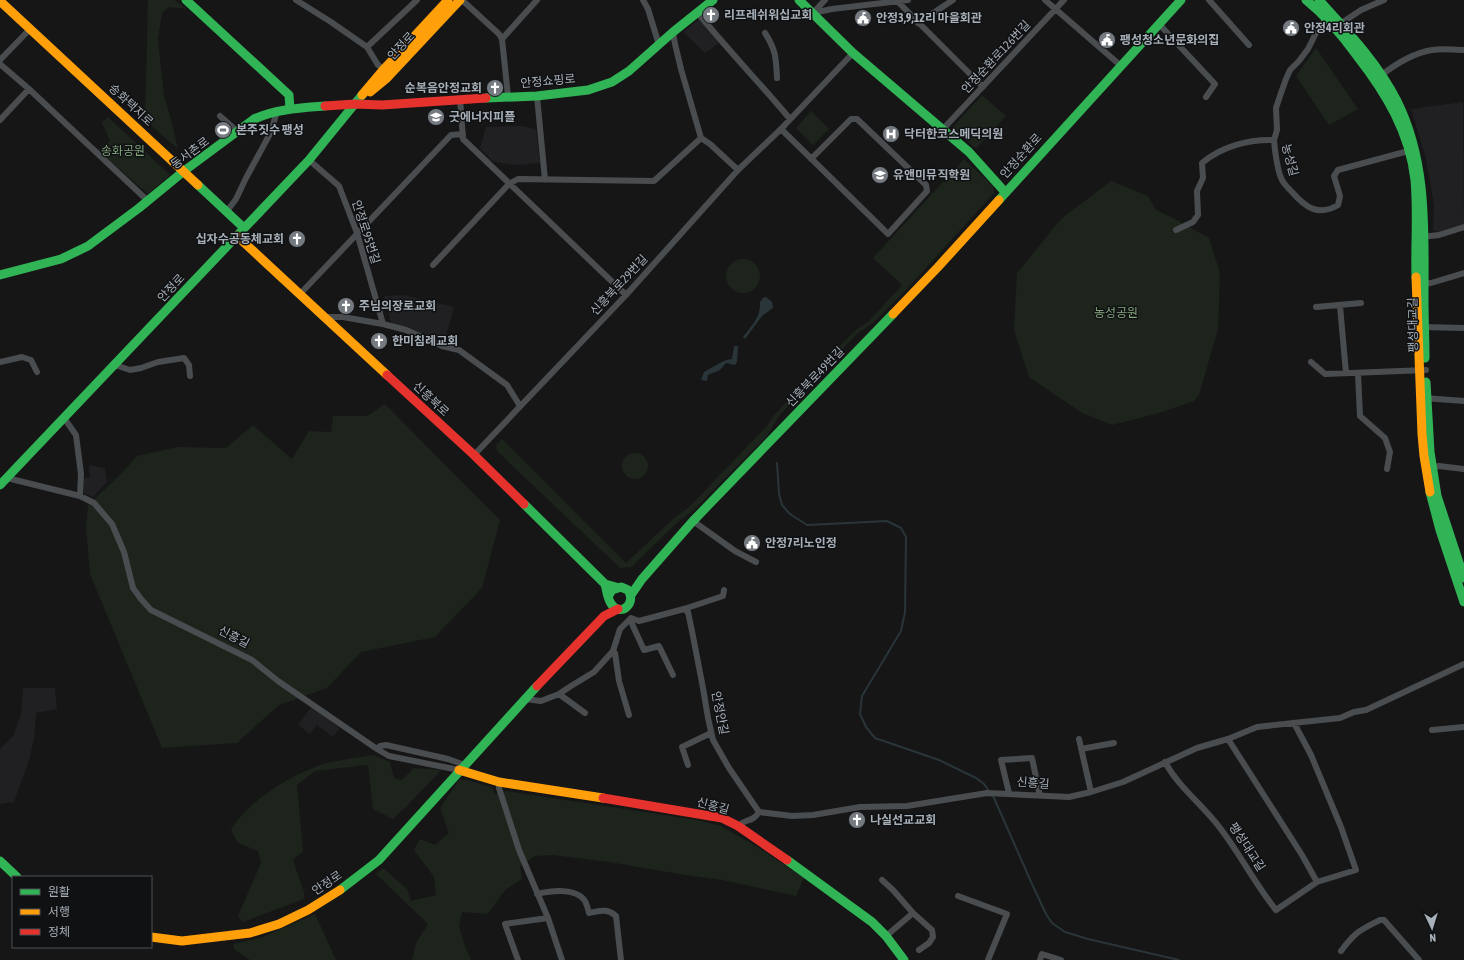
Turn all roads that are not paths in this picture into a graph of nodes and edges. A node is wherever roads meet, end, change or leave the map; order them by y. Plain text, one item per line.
1 (186, 0) edge
2 (296, 0) edge
3 (417, 0) edge
4 (448, 0) edge
5 (461, 0) edge
6 (537, 0) edge
7 (643, 0) edge
8 (713, 0) edge
9 (799, 0) edge
10 (825, 0) edge
11 (896, 0) edge
12 (908, 0) edge
13 (953, 0) edge
14 (1045, 0) edge
15 (1064, 0) edge
16 (1181, 0) edge
17 (1209, 0) edge
18 (1306, 0) edge
19 (1319, 0) edge
20 (1384, 0) edge
21 (0, 1) edge
22 (1056, 9) junction
23 (697, 12) junction
24 (813, 13) junction
25 (1328, 16) junction
26 (918, 23) junction
27 (1159, 24) junction
28 (1340, 24) junction
29 (30, 29) junction
30 (673, 32) junction
31 (765, 33) dead end
32 (502, 39) junction
33 (659, 44) junction
34 (1249, 45) dead end
35 (367, 47) junction
36 (1464, 50) edge
37 (853, 54) junction
38 (0, 60) edge
39 (0, 64) edge
40 (1120, 65) junction
41 (384, 69) junction
42 (1379, 77) junction
43 (778, 78) dead end
44 (983, 87) junction
45 (29, 89) junction
46 (508, 96) junction
47 (537, 96) junction
48 (1206, 97) dead end
49 (460, 99) junction
50 (355, 104) junction
51 (290, 109) junction
52 (277, 111) junction
53 (220, 116) dead end
54 (790, 119) junction
55 (0, 120) edge
56 (781, 129) junction
57 (943, 129) junction
58 (237, 131) junction
59 (463, 134) junction
60 (701, 138) junction
61 (1274, 140) junction
62 (1413, 149) junction
63 (811, 159) junction
64 (309, 160) junction
65 (738, 170) junction
66 (184, 171) junction
67 (545, 180) junction
68 (509, 184) junction
69 (1005, 192) junction
70 (148, 201) junction
71 (227, 211) junction
72 (1464, 227) edge
73 (244, 228) junction
74 (1176, 230) dead end
75 (357, 233) junction
76 (237, 236) junction
77 (1420, 237) junction
78 (433, 265) dead end
79 (1464, 273) edge
80 (0, 275) edge
81 (1421, 284) junction
82 (300, 294) junction
83 (626, 295) junction
84 (1361, 303) dead end
85 (1340, 306) junction
86 (1316, 307) dead end
87 (325, 317) junction
88 (383, 324) junction
89 (1421, 327) junction
90 (1464, 328) edge
91 (0, 362) edge
92 (1311, 362) dead end
93 (115, 365) junction
94 (1423, 370) junction
95 (37, 372) dead end
96 (1346, 373) junction
97 (1358, 373) junction
98 (190, 376) dead end
99 (1424, 398) junction
100 (1464, 401) edge
101 (520, 406) junction
102 (64, 418) junction
103 (474, 455) junction
104 (1429, 468) junction
105 (1387, 469) dead end
106 (1464, 469) edge
107 (7, 478) junction
108 (0, 485) edge
109 (80, 496) junction
110 (693, 521) junction
111 (1458, 561) edge
112 (756, 562) dead end
113 (642, 578) junction
114 (1464, 578) edge
115 (605, 584) junction
116 (620, 587) junction
117 (724, 590) dead end
118 (631, 595) junction
119 (609, 599) junction
120 (1464, 602) edge
121 (622, 608) junction
122 (684, 609) junction
123 (604, 616) junction
124 (632, 618) junction
125 (613, 651) junction
126 (1464, 664) edge
127 (673, 675) dead end
128 (559, 694) junction
129 (525, 699) junction
130 (585, 713) dead end
131 (629, 715) dead end
132 (1294, 723) junction
133 (1464, 727) edge
134 (1432, 730) dead end
135 (711, 733) junction
136 (1079, 739) dead end
137 (1228, 739) junction
138 (1114, 743) dead end
139 (377, 749) junction
140 (1081, 749) junction
141 (1165, 762) junction
142 (465, 764) junction
143 (688, 765) dead end
144 (499, 782) junction
145 (1092, 792) junction
146 (1009, 793) junction
147 (1040, 796) junction
148 (759, 812) junction
149 (738, 826) junction
150 (0, 861) edge
151 (16, 876) edge
152 (882, 880) dead end
153 (1317, 882) junction
154 (537, 894) junction
155 (958, 896) dead end
156 (912, 912) junction
157 (548, 918) junction
158 (886, 936) junction
159 (152, 937) edge
160 (919, 950) dead end
161 (1341, 951) dead end
162 (518, 960) edge
163 (562, 960) edge
164 (621, 960) edge
165 (904, 960) edge
166 (988, 960) edge
167 (1040, 960) edge
168 (1061, 960) edge
169 (1419, 960) edge

1 - 51 street
2 - 35 street
3 - 35 street
4 - 41 street, 안정로
5 - 32 street
5 - 50 street, 안정로
6 - 32 street
7 - 33 street
8 - 23 street, 안정쇼핑로
9 - 24 street, 안정순환로
10 - 24 street
11 - 12 street
11 - 24 street
11 - 26 street
13 - 26 street
14 - 22 street
15 - 22 street, 안정순환로126번길
16 - 27 street, 안정순환로
17 - 34 street
18 - 25 street, 팽성대교길
19 - 25 street, 팽성대교길
20 - 28 street
21 - 29 street, 송화택지로
22 - 40 street
22 - 44 street, 안정순환로126번길
23 - 30 street, 안정쇼핑로
23 - 54 street
24 - 37 street, 안정순환로
25 - 28 street, 팽성대교길
25 - 42 street
25 - 61 street
26 - 44 street
27 - 40 street, 안정순환로
27 - 48 street
28 - 42 street, 팽성대교길
29 - 38 street
29 - 66 street, 송화택지로
30 - 33 street, 안정쇼핑로
30 - 60 street
31 - 43 street
32 - 46 street
33 - 47 street, 안정쇼핑로
35 - 41 street
36 - 42 street
37 - 54 street, 신흥북로29번길
37 - 57 street, 안정순환로
39 - 45 street
40 - 69 street, 안정순환로
41 - 50 street, 안정로
42 - 62 street, 팽성대교길
44 - 57 street, 안정순환로126번길
45 - 55 street
45 - 70 street
46 - 47 street, 안정쇼핑로
46 - 49 street, 안정쇼핑로
47 - 67 street
49 - 50 street, 안정쇼핑로
49 - 59 street
50 - 51 street, 동서촌로
50 - 64 street, 안정로
51 - 52 street, 동서촌로
52 - 58 street, 동서촌로
52 - 71 street
53 - 58 street
54 - 56 street, 신흥북로29번길
56 - 63 street
56 - 65 street, 신흥북로29번길
57 - 69 street, 안정순환로
58 - 66 street, 동서촌로
59 - 68 street
59 - 75 street
60 - 65 street
60 - 67 street
61 - 62 street, 농성길
61 - 74 street, 농성길
62 - 77 street, 팽성대교길
63 - 63 street
64 - 73 street, 안정로
64 - 75 street, 안정로95번길
65 - 83 street, 신흥북로29번길
66 - 70 street, 동서촌로
66 - 71 street, 송화택지로
67 - 68 street
68 - 78 street
68 - 83 street
69 - 110 street, 신흥북로49번길
70 - 80 street, 동서촌로
71 - 73 street, 송화택지로
72 - 77 street
73 - 76 street, 안정로
75 - 82 street
75 - 88 street, 안정로95번길
76 - 82 street, 신흥북로
76 - 93 street, 안정로
77 - 81 street, 팽성대교길
79 - 81 street
81 - 89 street, 팽성대교길
82 - 87 street, 신흥북로
83 - 101 street, 신흥북로29번길
84 - 85 street
85 - 86 street
85 - 96 street
87 - 88 street
87 - 103 street, 신흥북로
88 - 101 street
89 - 90 street
89 - 94 street, 팽성대교길
91 - 95 street
92 - 96 street
93 - 98 street
93 - 102 street, 안정로
94 - 97 street
94 - 99 street, 팽성대교길
96 - 97 street
97 - 105 street
99 - 100 street
99 - 104 street, 팽성대교길
101 - 103 street, 신흥북로29번길
102 - 107 street, 안정로
102 - 109 street
103 - 115 street, 신흥북로
104 - 106 street
104 - 111 street, 팽성대교길
107 - 108 street, 안정로
107 - 109 street, 신흥길
109 - 139 street, 신흥길
110 - 112 street
110 - 113 street, 신흥북로49번길
111 - 114 street, 팽성대교길
111 - 120 street
113 - 116 street
113 - 118 street
115 - 116 street
115 - 119 street
116 - 118 street
116 - 119 street
117 - 122 street
118 - 121 street
119 - 121 street
119 - 123 street
121 - 123 street
121 - 124 street
122 - 124 street
122 - 135 street, 안정안길
123 - 129 street, 안정로
124 - 125 street
124 - 127 street
125 - 128 street
125 - 131 street
126 - 132 street
128 - 129 street
128 - 130 street
129 - 142 street, 안정로
132 - 137 street
132 - 153 street, 팽성대교길
133 - 134 street
135 - 143 street
135 - 148 street, 안정안길
136 - 140 street
137 - 141 street
137 - 153 street
138 - 140 street
139 - 142 street, 신흥길
139 - 142 street
140 - 145 street
141 - 145 street
141 - 153 street, 팽성대교길
142 - 144 street, 신흥길
142 - 159 street, 안정로
144 - 149 street, 신흥길
144 - 154 street
145 - 147 street, 신흥길
146 - 147 street, 신흥길
146 - 147 street
146 - 148 street, 신흥길
148 - 149 street
149 - 158 street, 신흥길
150 - 151 street
152 - 156 street
154 - 157 street
154 - 164 street
155 - 166 street
156 - 158 street
156 - 160 street
157 - 162 street
157 - 163 street
158 - 165 street, 신흥길
161 - 169 street
167 - 168 street

